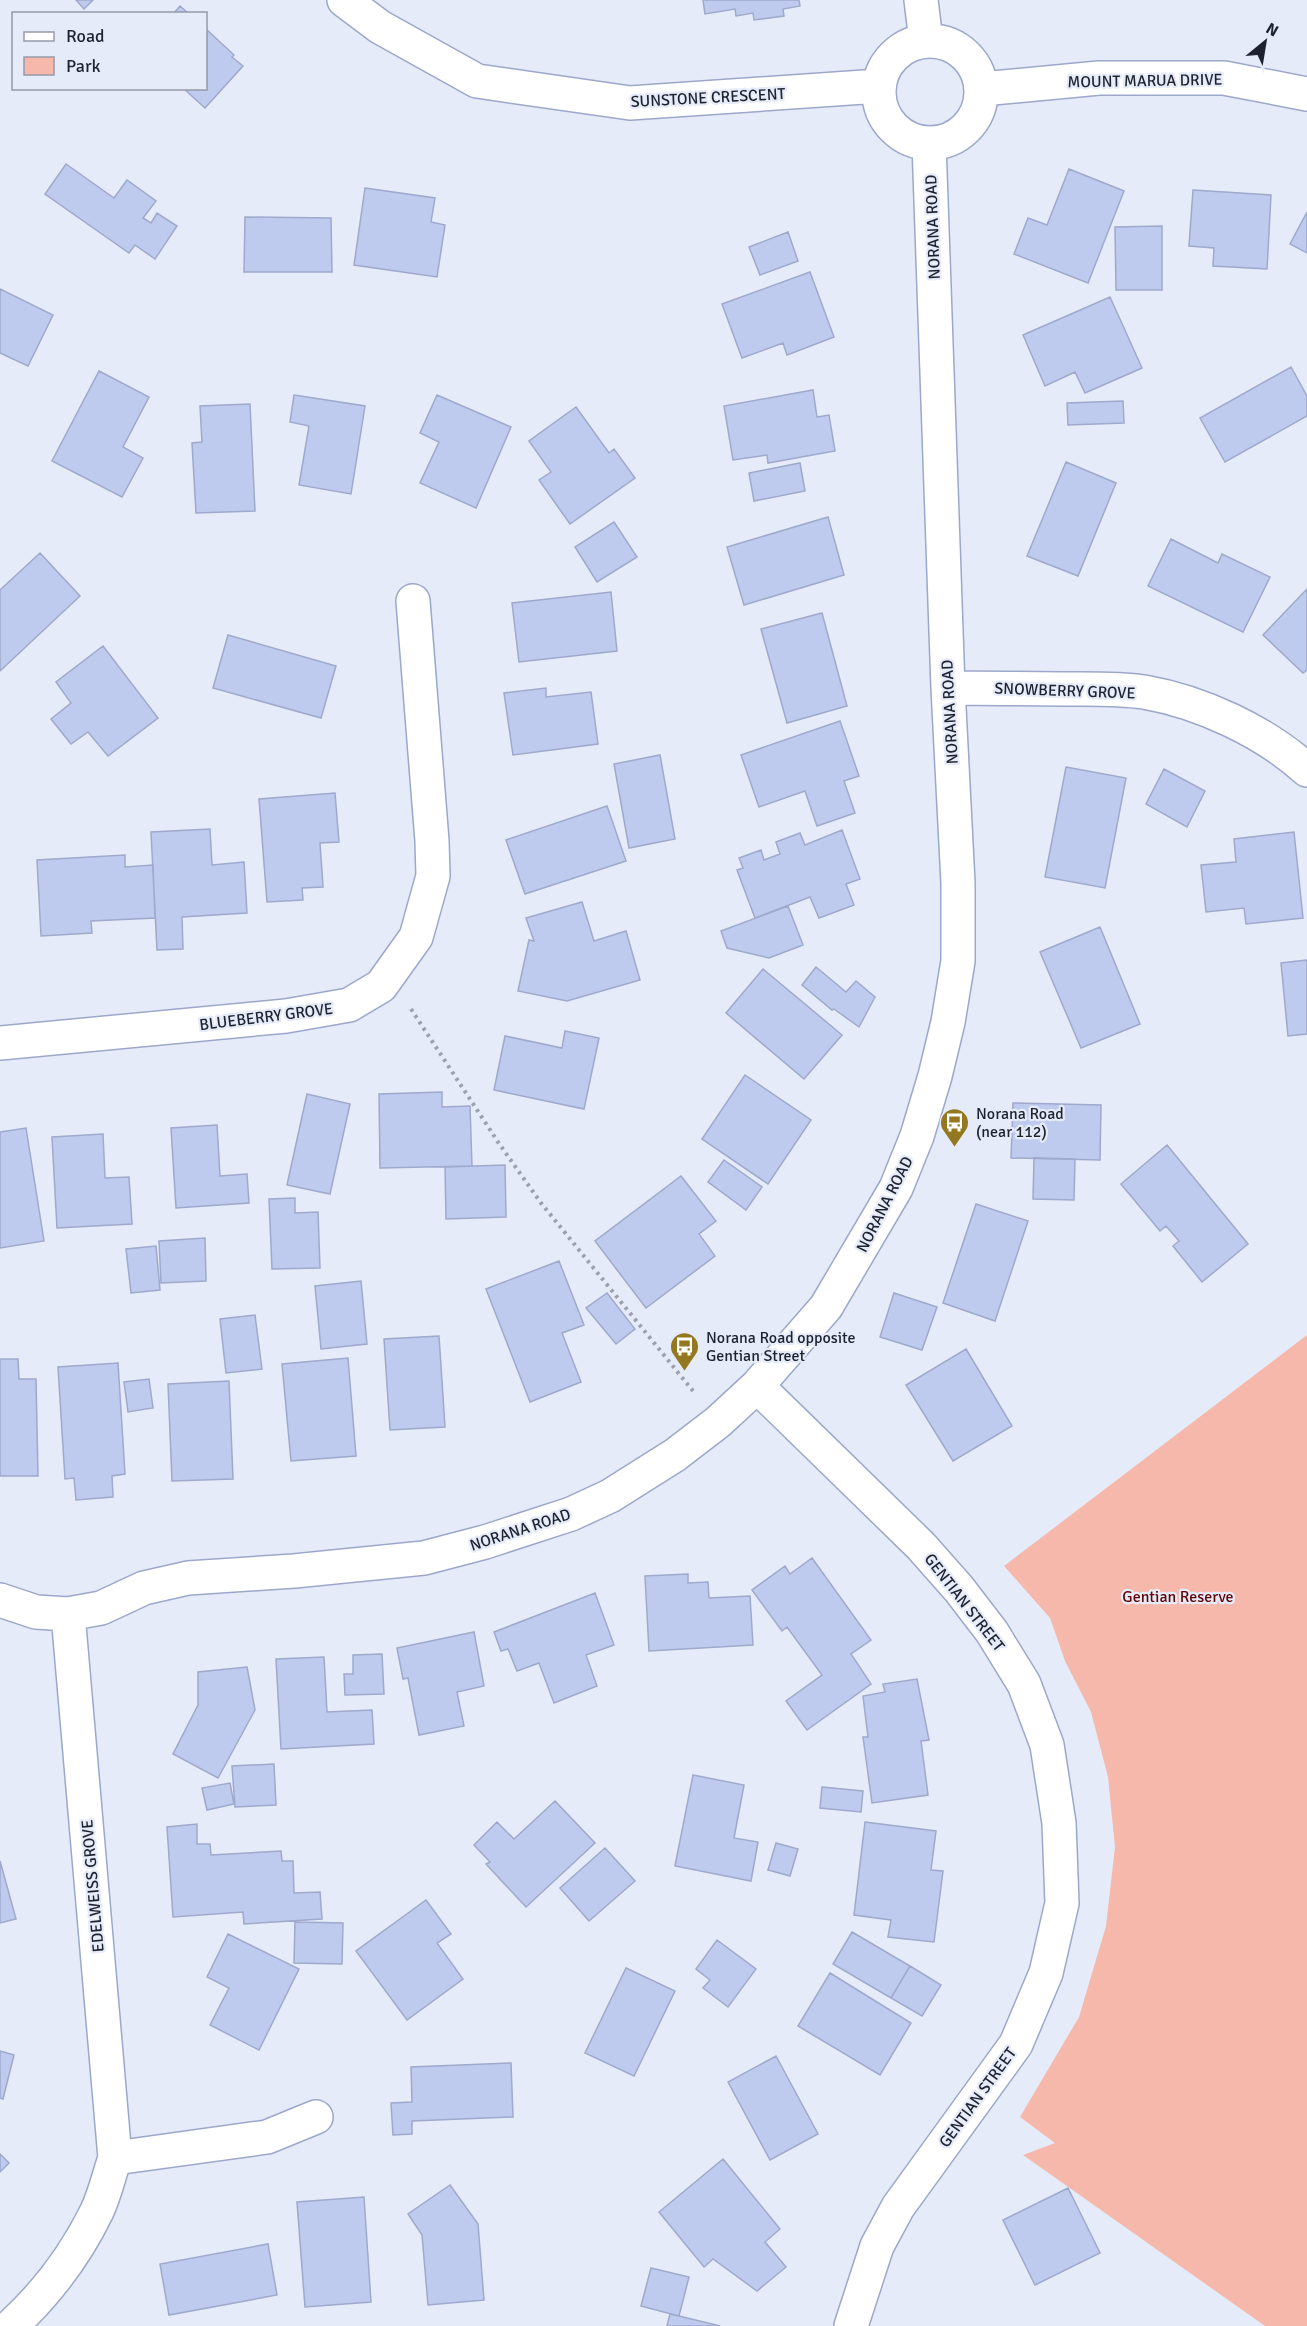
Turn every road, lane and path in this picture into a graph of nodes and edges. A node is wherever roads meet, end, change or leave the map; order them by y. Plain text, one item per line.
1 (344, 0) edge
2 (921, 0) edge
3 (926, 41) junction
4 (879, 86) junction
5 (982, 89) junction
6 (1307, 94) edge
7 (929, 143) junction
8 (412, 601) dead end
9 (948, 688) junction
10 (1307, 770) edge
11 (388, 976) junction
12 (0, 1043) edge
13 (757, 1386) junction
14 (718, 1422) junction
15 (0, 1600) edge
16 (68, 1614) junction
17 (316, 2117) dead end
18 (115, 2158) junction
19 (11, 2326) edge
20 (851, 2326) edge

1 - 4 street, SUNSTONE CRESCENT
2 - 3 street
3 - 4 street
3 - 5 street
4 - 7 street
5 - 6 street, MOUNT MARUA DRIVE
5 - 7 street
7 - 9 street, NORANA ROAD
8 - 11 street, BLUEBERRY GROVE
9 - 10 street, SNOWBERRY GROVE
9 - 13 street, NORANA ROAD
11 - 12 street, BLUEBERRY GROVE
11 - 14 path
13 - 14 street, NORANA ROAD
13 - 20 street, GENTIAN STREET
14 - 16 street, NORANA ROAD
15 - 16 street, NORANA ROAD
16 - 18 street, EDELWEISS GROVE
17 - 18 street
18 - 19 street, EDELWEISS GROVE

